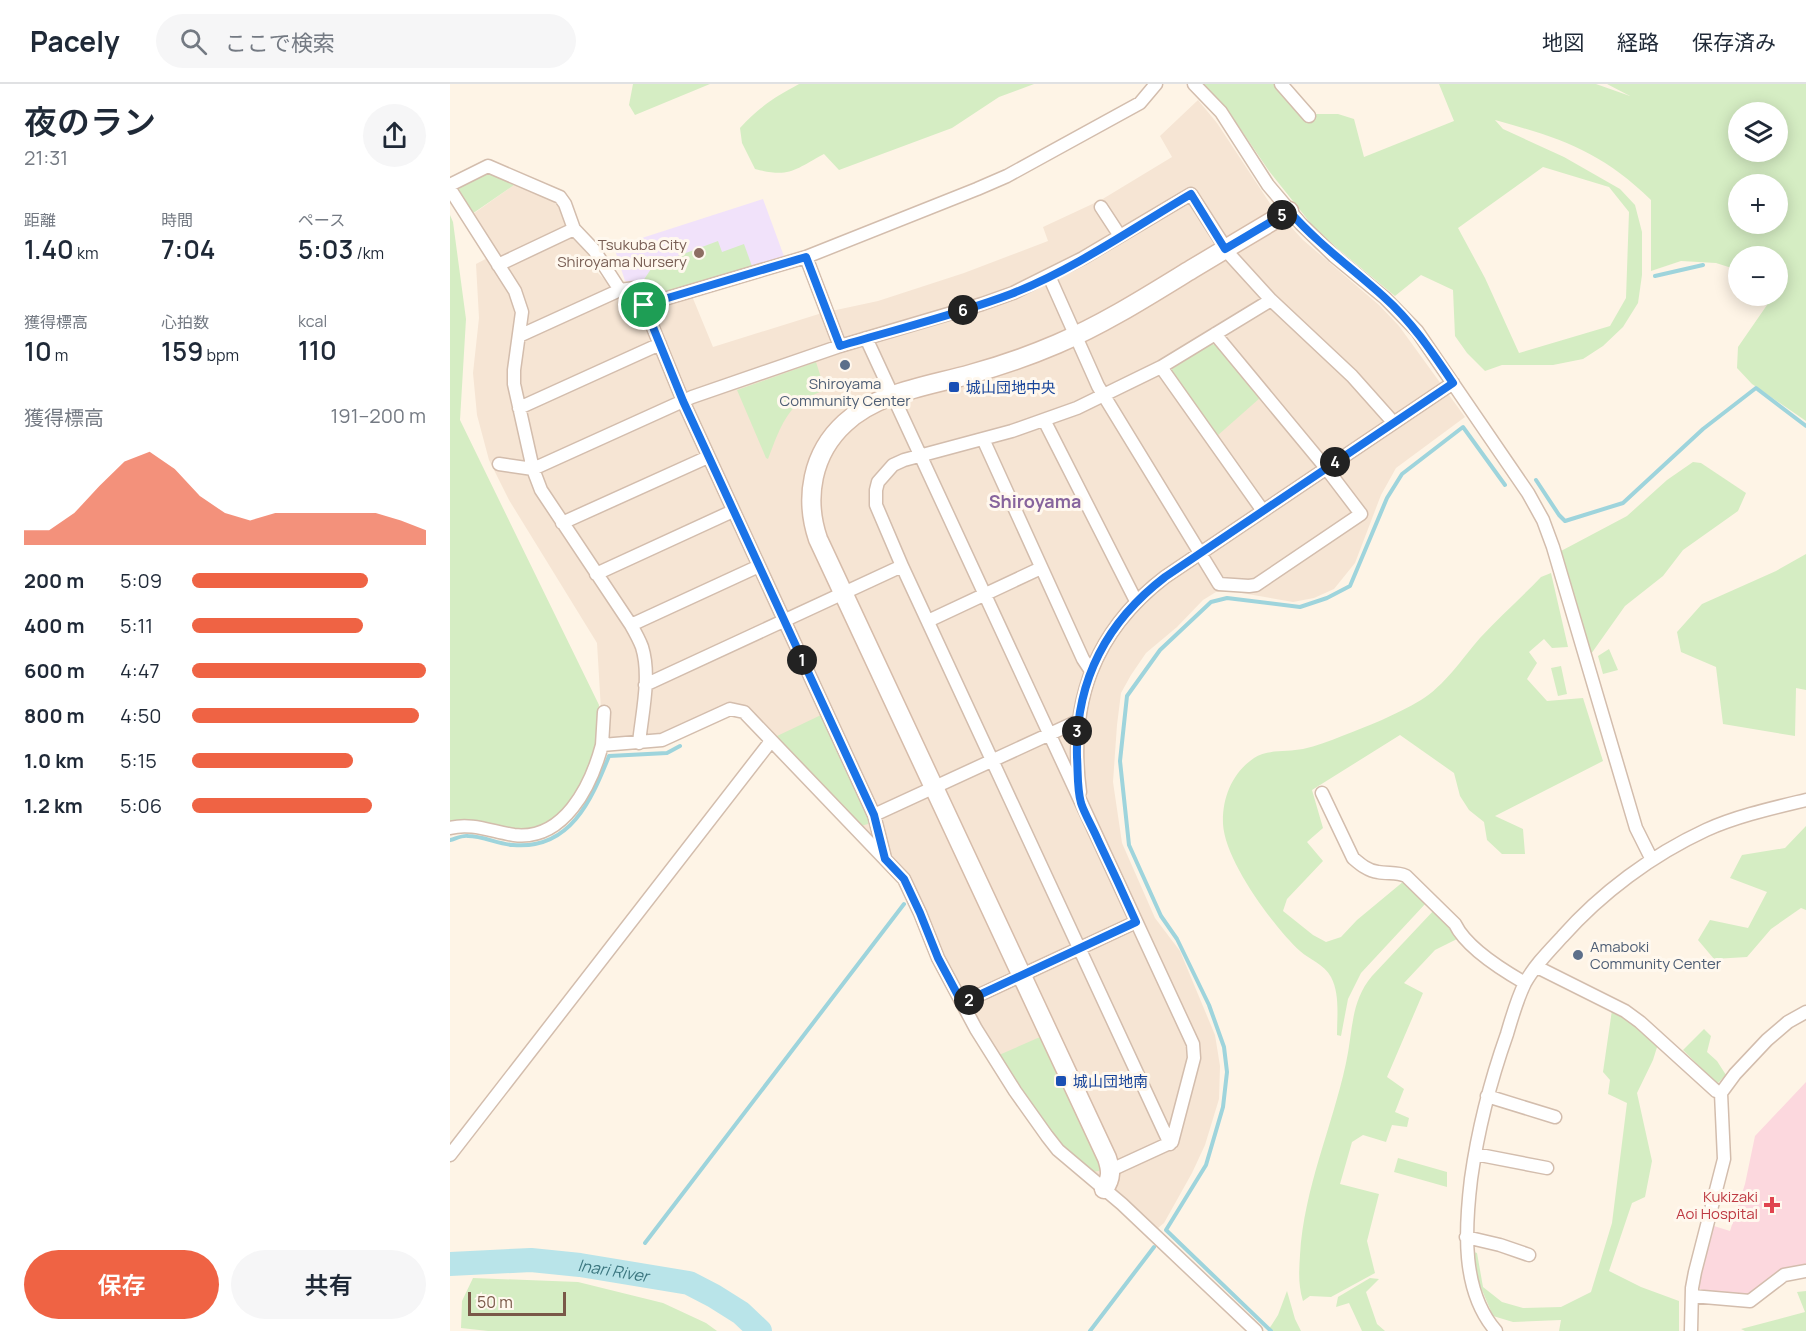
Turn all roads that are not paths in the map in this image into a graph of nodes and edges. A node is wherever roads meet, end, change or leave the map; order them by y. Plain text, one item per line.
1 (1156, 84) edge
2 (1281, 84) edge
3 (1200, 86) edge
4 (1309, 116) dead end
5 (450, 187) edge
6 (1101, 207) dead end
7 (1289, 211) junction
8 (574, 229) junction
9 (1120, 236) junction
10 (1225, 249) junction
11 (806, 257) junction
12 (498, 265) junction
13 (1048, 276) junction
14 (620, 290) junction
15 (1271, 300) junction
16 (644, 305) junction
17 (1215, 334) junction
18 (1076, 335) junction
19 (519, 336) junction
20 (866, 338) junction
21 (660, 344) junction
22 (840, 346) junction
23 (1161, 367) junction
24 (1453, 383) junction
25 (893, 396) junction
26 (1104, 396) junction
27 (683, 401) junction
28 (519, 408) junction
29 (1044, 420) junction
30 (1393, 422) junction
31 (983, 439) junction
32 (920, 456) junction
33 (708, 457) junction
34 (499, 464) dead end
35 (1326, 468) junction
36 (533, 469) junction
37 (733, 511) junction
38 (1263, 511) junction
39 (562, 523) junction
40 (1199, 553) junction
41 (759, 566) junction
42 (902, 566) junction
43 (1041, 568) junction
44 (596, 574) junction
45 (843, 593) junction
46 (985, 595) junction
47 (1136, 601) junction
48 (784, 621) junction
49 (928, 621) junction
50 (631, 626) junction
51 (1091, 670) junction
52 (645, 685) junction
53 (604, 712) dead end
54 (1078, 721) junction
55 (1049, 734) junction
56 (771, 741) junction
57 (639, 743) junction
58 (602, 745) junction
59 (992, 760) junction
60 (934, 787) junction
61 (1322, 793) dead end
62 (1806, 800) edge
63 (1081, 802) junction
64 (874, 815) junction
65 (450, 828) edge
66 (885, 859) junction
67 (1652, 860) junction
68 (1136, 922) junction
69 (1080, 948) junction
70 (1537, 966) junction
71 (1021, 975) junction
72 (1526, 983) junction
73 (962, 1003) junction
74 (1806, 1012) edge
75 (1721, 1093) junction
76 (1487, 1096) junction
77 (1555, 1117) dead end
78 (1170, 1144) junction
79 (1475, 1154) junction
80 (450, 1155) edge
81 (1547, 1168) dead end
82 (1111, 1170) junction
83 (1104, 1189) junction
84 (1466, 1237) junction
85 (1529, 1255) dead end
86 (1806, 1271) edge
87 (1692, 1296) junction
88 (1256, 1331) edge
89 (1496, 1331) edge
90 (1691, 1331) edge

1 - 11 street
2 - 4 street
3 - 7 street
5 - 8 street
5 - 12 street
6 - 9 street
7 - 10 street
7 - 24 street
8 - 12 street
8 - 14 street
9 - 10 street
9 - 13 street
10 - 15 street
10 - 18 street
11 - 16 street
11 - 22 street
12 - 19 street
13 - 18 street
13 - 20 street
14 - 16 street
14 - 19 street
15 - 17 street
15 - 30 street
16 - 21 street
17 - 23 street
17 - 35 street
18 - 25 street
18 - 26 street
19 - 28 street
20 - 22 street
20 - 25 street
21 - 27 street
21 - 28 street
22 - 27 street
23 - 26 street
23 - 38 street
24 - 30 street
24 - 67 street
25 - 32 street
25 - 45 street
26 - 29 street
26 - 40 street
27 - 33 street
27 - 36 street
28 - 36 street
29 - 31 street
29 - 47 street
30 - 35 street
31 - 32 street
31 - 43 street
32 - 42 street
32 - 46 street
33 - 37 street
33 - 39 street
34 - 36 street
35 - 38 street
35 - 40 street
36 - 39 street
37 - 41 street
37 - 44 street
38 - 40 street
39 - 44 street
40 - 47 street
41 - 48 street
41 - 50 street
42 - 45 street
42 - 49 street
43 - 46 street
43 - 51 street
44 - 50 street
45 - 48 street
45 - 60 street
46 - 49 street
46 - 55 street
47 - 51 street
48 - 52 street
48 - 64 street
49 - 59 street
50 - 52 street
51 - 54 street
52 - 57 street
53 - 58 street
54 - 55 street
54 - 63 street
55 - 59 street
55 - 63 street
56 - 57 street
56 - 66 street
56 - 80 street
57 - 58 street
58 - 65 street
59 - 60 street
59 - 69 street
60 - 64 street
60 - 71 street
61 - 72 street
62 - 67 street
63 - 68 street
64 - 66 street
66 - 73 street
67 - 70 street
68 - 69 street
68 - 78 street
69 - 71 street
69 - 78 street
70 - 72 street
70 - 75 street
71 - 73 street
71 - 82 street
72 - 76 street
73 - 83 street
74 - 75 street
75 - 87 street
76 - 77 street
76 - 79 street
78 - 82 street
79 - 81 street
79 - 84 street
82 - 83 street
83 - 88 street
84 - 85 street
84 - 89 street
86 - 87 street
87 - 90 street

